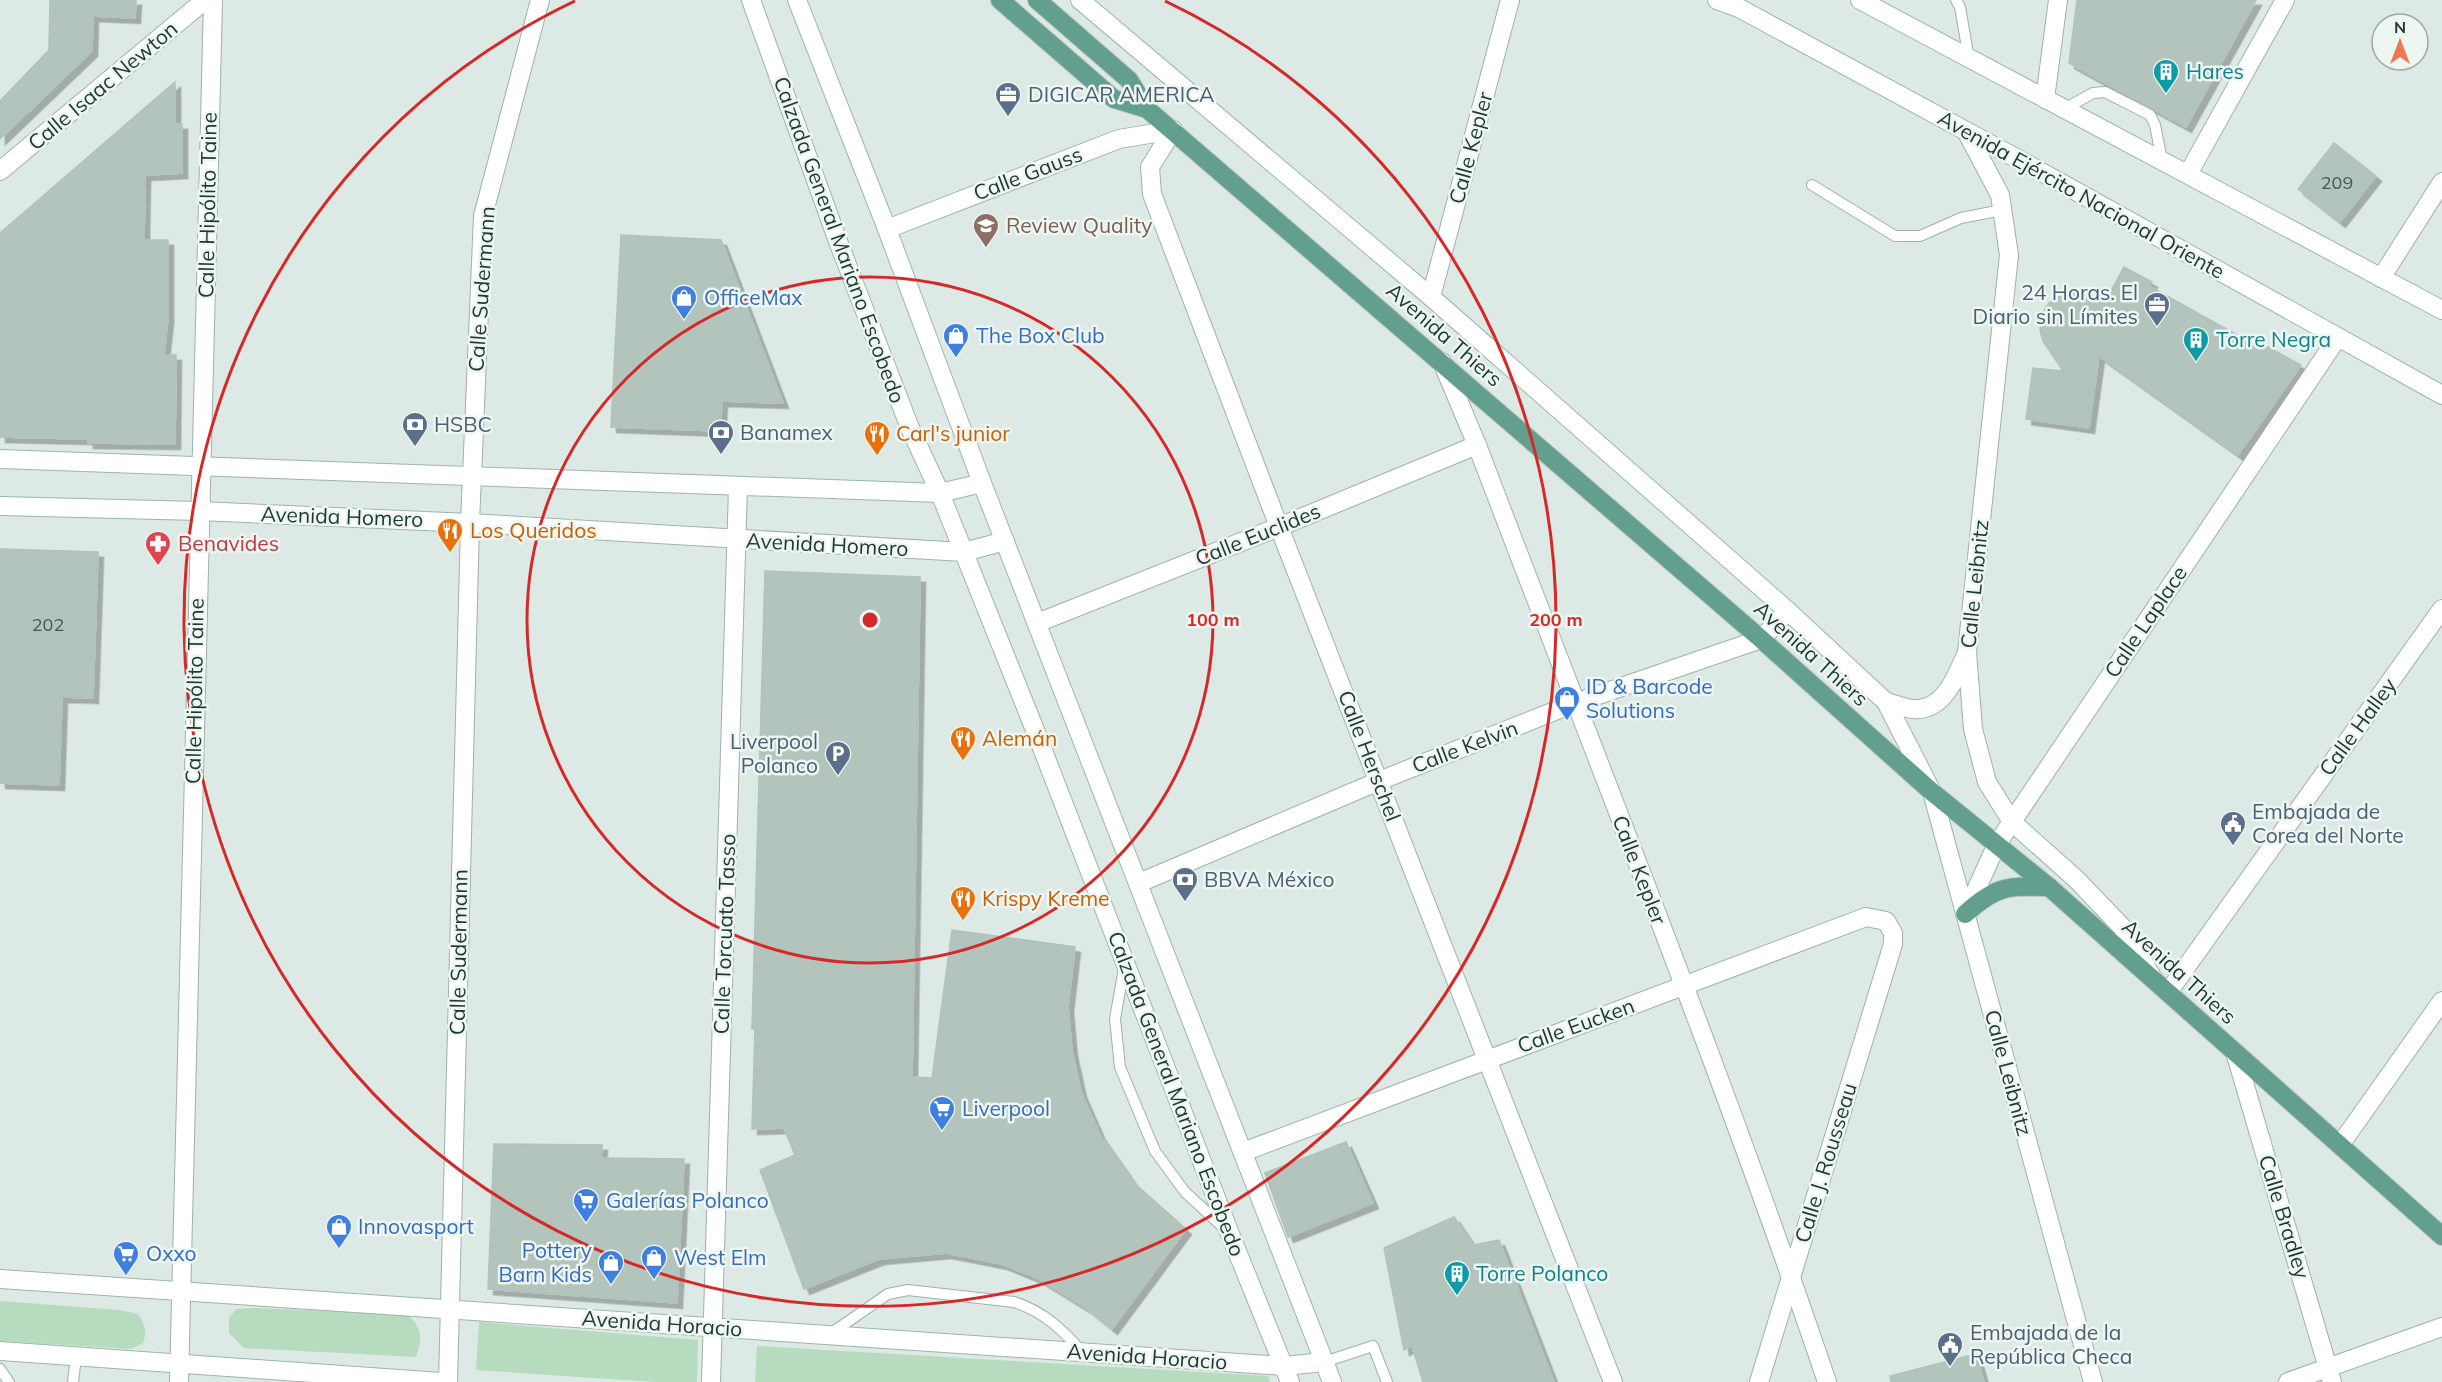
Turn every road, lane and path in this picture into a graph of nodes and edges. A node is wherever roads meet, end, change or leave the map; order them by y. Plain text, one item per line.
1 (205, 0) edge
2 (213, 0) edge
3 (540, 0) edge
4 (751, 0) edge
5 (797, 0) edge
6 (1000, 0) edge
7 (1037, 0) edge
8 (1080, 0) edge
9 (1510, 0) edge
10 (1717, 0) edge
11 (1860, 0) edge
12 (1956, 0) edge
13 (2058, 0) edge
14 (2285, 0) edge
15 (1969, 59) junction
16 (2045, 99) junction
17 (1147, 109) junction
18 (2064, 109) junction
19 (1173, 130) junction
20 (1966, 131) junction
21 (2162, 160) junction
22 (0, 171) edge
23 (2188, 174) junction
24 (2442, 182) edge
25 (1812, 185) dead end
26 (2002, 210) junction
27 (887, 229) junction
28 (2381, 278) junction
29 (1431, 297) junction
30 (2442, 310) edge
31 (2338, 337) junction
32 (1442, 362) junction
33 (2442, 395) edge
34 (1477, 445) junction
35 (0, 459) edge
36 (202, 467) junction
37 (473, 477) junction
38 (982, 483) junction
39 (738, 487) junction
40 (940, 493) junction
41 (0, 506) edge
42 (199, 511) junction
43 (470, 523) junction
44 (1279, 527) junction
45 (737, 540) junction
46 (1005, 541) junction
47 (964, 552) junction
48 (2442, 609) edge
49 (1788, 611) junction
50 (1038, 622) junction
51 (1761, 639) junction
52 (1967, 652) junction
53 (1886, 702) junction
54 (1575, 704) junction
55 (1379, 781) junction
56 (1932, 792) junction
57 (2012, 822) junction
58 (1997, 844) junction
59 (1139, 883) junction
60 (2049, 887) junction
61 (1965, 914) junction
62 (1893, 944) joint
63 (1125, 962) junction
64 (1683, 986) junction
65 (2162, 987) junction
66 (2442, 1001) edge
67 (2235, 1052) junction
68 (1487, 1059) junction
69 (2340, 1145) junction
70 (1243, 1152) junction
71 (1230, 1233) junction
72 (2442, 1236) edge
73 (1791, 1276) junction
74 (0, 1280) edge
75 (182, 1292) junction
76 (450, 1310) junction
77 (2442, 1327) edge
78 (713, 1328) junction
79 (828, 1335) junction
80 (0, 1352) edge
81 (1083, 1353) junction
82 (76, 1357) junction
83 (1324, 1362) junction
84 (0, 1370) edge
85 (179, 1373) edge
86 (1287, 1374) edge
87 (2330, 1375) edge
88 (9, 1382) edge
89 (74, 1382) edge
90 (441, 1382) edge
91 (448, 1382) edge
92 (711, 1382) edge
93 (1332, 1382) edge
94 (1387, 1382) edge
95 (1613, 1382) edge
96 (1759, 1382) edge
97 (1827, 1382) edge
98 (2093, 1382) edge
99 (2288, 1382) edge

1 - 22 street, Calle Isaac Newton
2 - 36 street, Calle Hipólito Taine
3 - 37 street, Calle Sudermann
4 - 40 street, Calzada General Mariano Escobedo
5 - 27 street, Calzada General Mariano Escobedo
6 - 17 main road
7 - 17 main road
8 - 29 street, Avenida Thiers
9 - 29 street, Calle Kepler
10 - 20 street, Avenida Ejército Nacional Oriente
11 - 15 street
12 - 15 lane
13 - 16 street
14 - 23 street
15 - 16 street
16 - 18 street
17 - 19 main road, Avenida Thiers
18 - 21 street
18 - 21 lane
19 - 27 street, Calle Gauss
19 - 32 main road, Avenida Thiers
19 - 44 street, Calle Herschel
20 - 26 street, Calle Leibnitz
20 - 31 street, Avenida Ejército Nacional Oriente
21 - 23 street
23 - 28 street
24 - 28 street
25 - 26 lane
26 - 52 street, Calle Leibnitz
27 - 38 street, Calzada General Mariano Escobedo
28 - 30 street
29 - 49 street, Avenida Thiers
31 - 33 street, Avenida Ejército Nacional Oriente
31 - 57 street, Calle Laplace
32 - 34 street, Calle Kepler
32 - 51 main road, Avenida Thiers
34 - 44 street, Calle Euclides
34 - 54 street, Calle Kepler
35 - 36 street
36 - 37 street
36 - 42 street, Calle Hipólito Taine
37 - 39 street
37 - 43 street, Calle Sudermann
38 - 40 street
38 - 46 street, Calzada General Mariano Escobedo
39 - 40 street
39 - 45 street, Calle Torcuato Tasso
40 - 47 street, Calzada General Mariano Escobedo
41 - 42 street, Avenida Homero
42 - 43 street, Avenida Homero
42 - 75 street, Calle Hipólito Taine
43 - 45 street, Avenida Homero
43 - 76 street, Calle Sudermann
44 - 50 street, Calle Euclides
44 - 55 street, Calle Herschel
45 - 47 street, Avenida Homero
45 - 78 street, Calle Torcuato Tasso
46 - 47 street, Avenida Homero
46 - 50 street, Calzada General Mariano Escobedo
47 - 63 street, Calzada General Mariano Escobedo
48 - 65 street, Calle Halley
49 - 51 street, Calle Kelvin
49 - 53 street, Avenida Thiers
50 - 59 street, Calzada General Mariano Escobedo
51 - 54 street, Calle Kelvin
51 - 56 main road, Avenida Thiers
52 - 53 street
52 - 57 street, Calle Leibnitz
53 - 56 street, Calle Leibnitz
54 - 55 street, Calle Kelvin
54 - 64 street, Calle Kepler
55 - 59 street, Calle Kelvin
55 - 68 street, Calle Herschel
56 - 58 main road, Avenida Thiers
56 - 61 street, Calle Leibnitz
57 - 58 street, Calle Laplace
57 - 65 street, Calle Leibnitz
58 - 60 main road, Avenida Thiers
58 - 61 street, Calle Laplace
59 - 70 street, Calzada General Mariano Escobedo
60 - 61 main road
60 - 65 main road, Avenida Thiers
61 - 98 street, Calle Leibnitz
62 - 64 street, Calle Eucken
62 - 73 street, Calle J. Rousseau
63 - 71 street, Calzada General Mariano Escobedo
63 - 71 lane
64 - 68 street, Calle Eucken
64 - 73 street, Calle Kepler
65 - 67 main road, Avenida Thiers
66 - 69 street
67 - 69 main road, Avenida Thiers
67 - 87 street, Calle Bradley
68 - 70 street, Calle Eucken
68 - 95 street, Calle Herschel
69 - 72 main road, Avenida Thiers
70 - 83 street, Calzada General Mariano Escobedo
71 - 86 street, Calzada General Mariano Escobedo
73 - 96 street, Calle J. Rousseau
73 - 97 street, Calle Kepler
74 - 75 street, Avenida Horacio
75 - 76 street, Avenida Horacio
75 - 85 street, Calle Hipólito Taine
76 - 78 street, Avenida Horacio
76 - 91 street, Calle Sudermann
77 - 87 street
78 - 79 street, Avenida Horacio
78 - 92 street, Calle Torcuato Tasso
79 - 81 street, Avenida Horacio
79 - 81 lane
80 - 82 street
81 - 86 street, Avenida Horacio
82 - 85 street
82 - 89 lane
83 - 86 street, Avenida Horacio
83 - 93 street, Calzada General Mariano Escobedo
83 - 94 lane
84 - 88 lane
85 - 90 street
87 - 99 street

